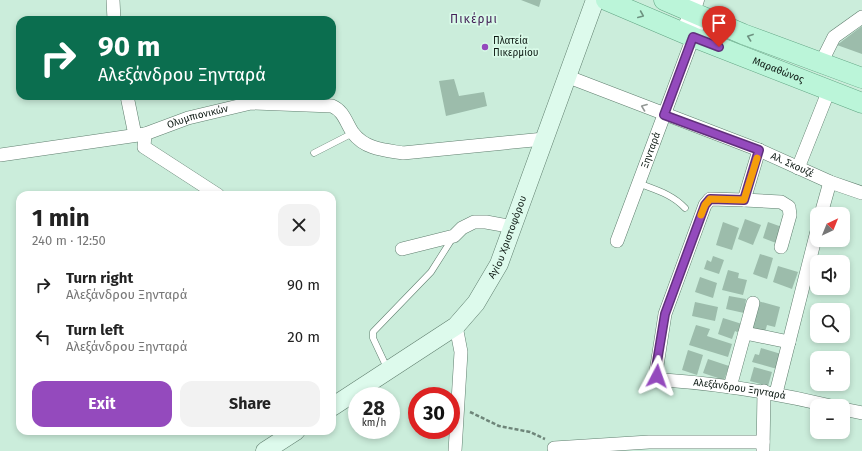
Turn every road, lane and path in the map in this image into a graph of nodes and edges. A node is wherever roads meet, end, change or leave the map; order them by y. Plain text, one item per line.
1 (113, 0) edge
2 (595, 0) edge
3 (606, 0) edge
4 (664, 0) edge
5 (696, 9) edge
6 (114, 16) edge
7 (862, 17) edge
8 (688, 35) junction
9 (821, 63) junction
10 (566, 76) junction
11 (862, 78) edge
12 (829, 90) junction
13 (128, 100) edge
14 (862, 102) edge
15 (664, 115) junction
16 (353, 133) junction
17 (140, 134) junction
18 (544, 139) junction
19 (759, 150) junction
20 (314, 153) dead end
21 (0, 155) edge
22 (798, 168) junction
23 (830, 182) junction
24 (638, 183) junction
25 (212, 191) edge
26 (862, 193) edge
27 (744, 200) junction
28 (823, 207) edge
29 (685, 208) dead end
30 (513, 227) junction
31 (454, 236) junction
32 (617, 241) dead end
33 (781, 247) dead end
34 (813, 247) edge
35 (402, 249) dead end
36 (753, 303) dead end
37 (456, 326) junction
38 (744, 333) junction
39 (789, 342) junction
40 (388, 371) junction
41 (458, 387) edge
42 (730, 387) junction
43 (770, 392) junction
44 (810, 401) edge
45 (336, 404) edge
46 (460, 407) edge
47 (850, 410) edge
48 (862, 413) edge
49 (290, 435) edge
50 (455, 439) edge
51 (763, 447) edge
52 (554, 448) joint
53 (265, 451) edge
54 (454, 451) edge

1 - 6 street
2 - 10 main road, Αγίου Χριστοφόρου
3 -> 8 main road, Μαραθώνος
4 - 5 main road
5 - 8 street
9 -> 5 main road
7 - 9 street
8 - 12 main road, Μαραθώνος
8 - 15 street, Ξηνταρά
9 - 11 main road
15 -> 10 street, Αλ. Σκουζέ
10 - 18 main road, Αγίου Χριστοφόρου
12 - 14 main road, Μαραθώνος
12 - 22 street
13 - 17 street
15 - 19 street, Αλ. Σκουζέ
15 - 24 street, Ξηνταρά
16 - 17 street, Ολυμπιονικών
16 - 18 street, Ολυμπιονικών
16 - 20 lane
17 - 21 street, Ολυμπιονικών
17 - 25 street
18 - 30 main road, Αγίου Χριστοφόρου
19 - 22 street, Αλ. Σκουζέ
19 - 27 street
22 - 23 street, Αλ. Σκουζέ
23 - 26 street, Αλ. Σκουζέ
23 - 28 street
24 - 29 lane
24 - 32 street, Ξηνταρά
27 - 33 street
27 - 42 street, Αλεξάνδρου Ξηνταρά
30 - 31 street
30 - 37 main road, Αγίου Χριστοφόρου
31 - 35 street
31 - 40 lane
34 - 39 street
36 - 38 street
37 - 40 main road, Αγίου Χριστοφόρου
37 - 41 street
38 - 39 street
38 - 42 street
39 - 43 street
40 - 45 main road, Αγίου Χριστοφόρου
42 - 43 street, Αλεξάνδρου Ξηνταρά
43 - 44 street, Αλεξάνδρου Ξηνταρά
43 - 51 street
46 - 52 path
47 - 48 street
49 - 53 main road
50 - 54 street
51 - 52 street

